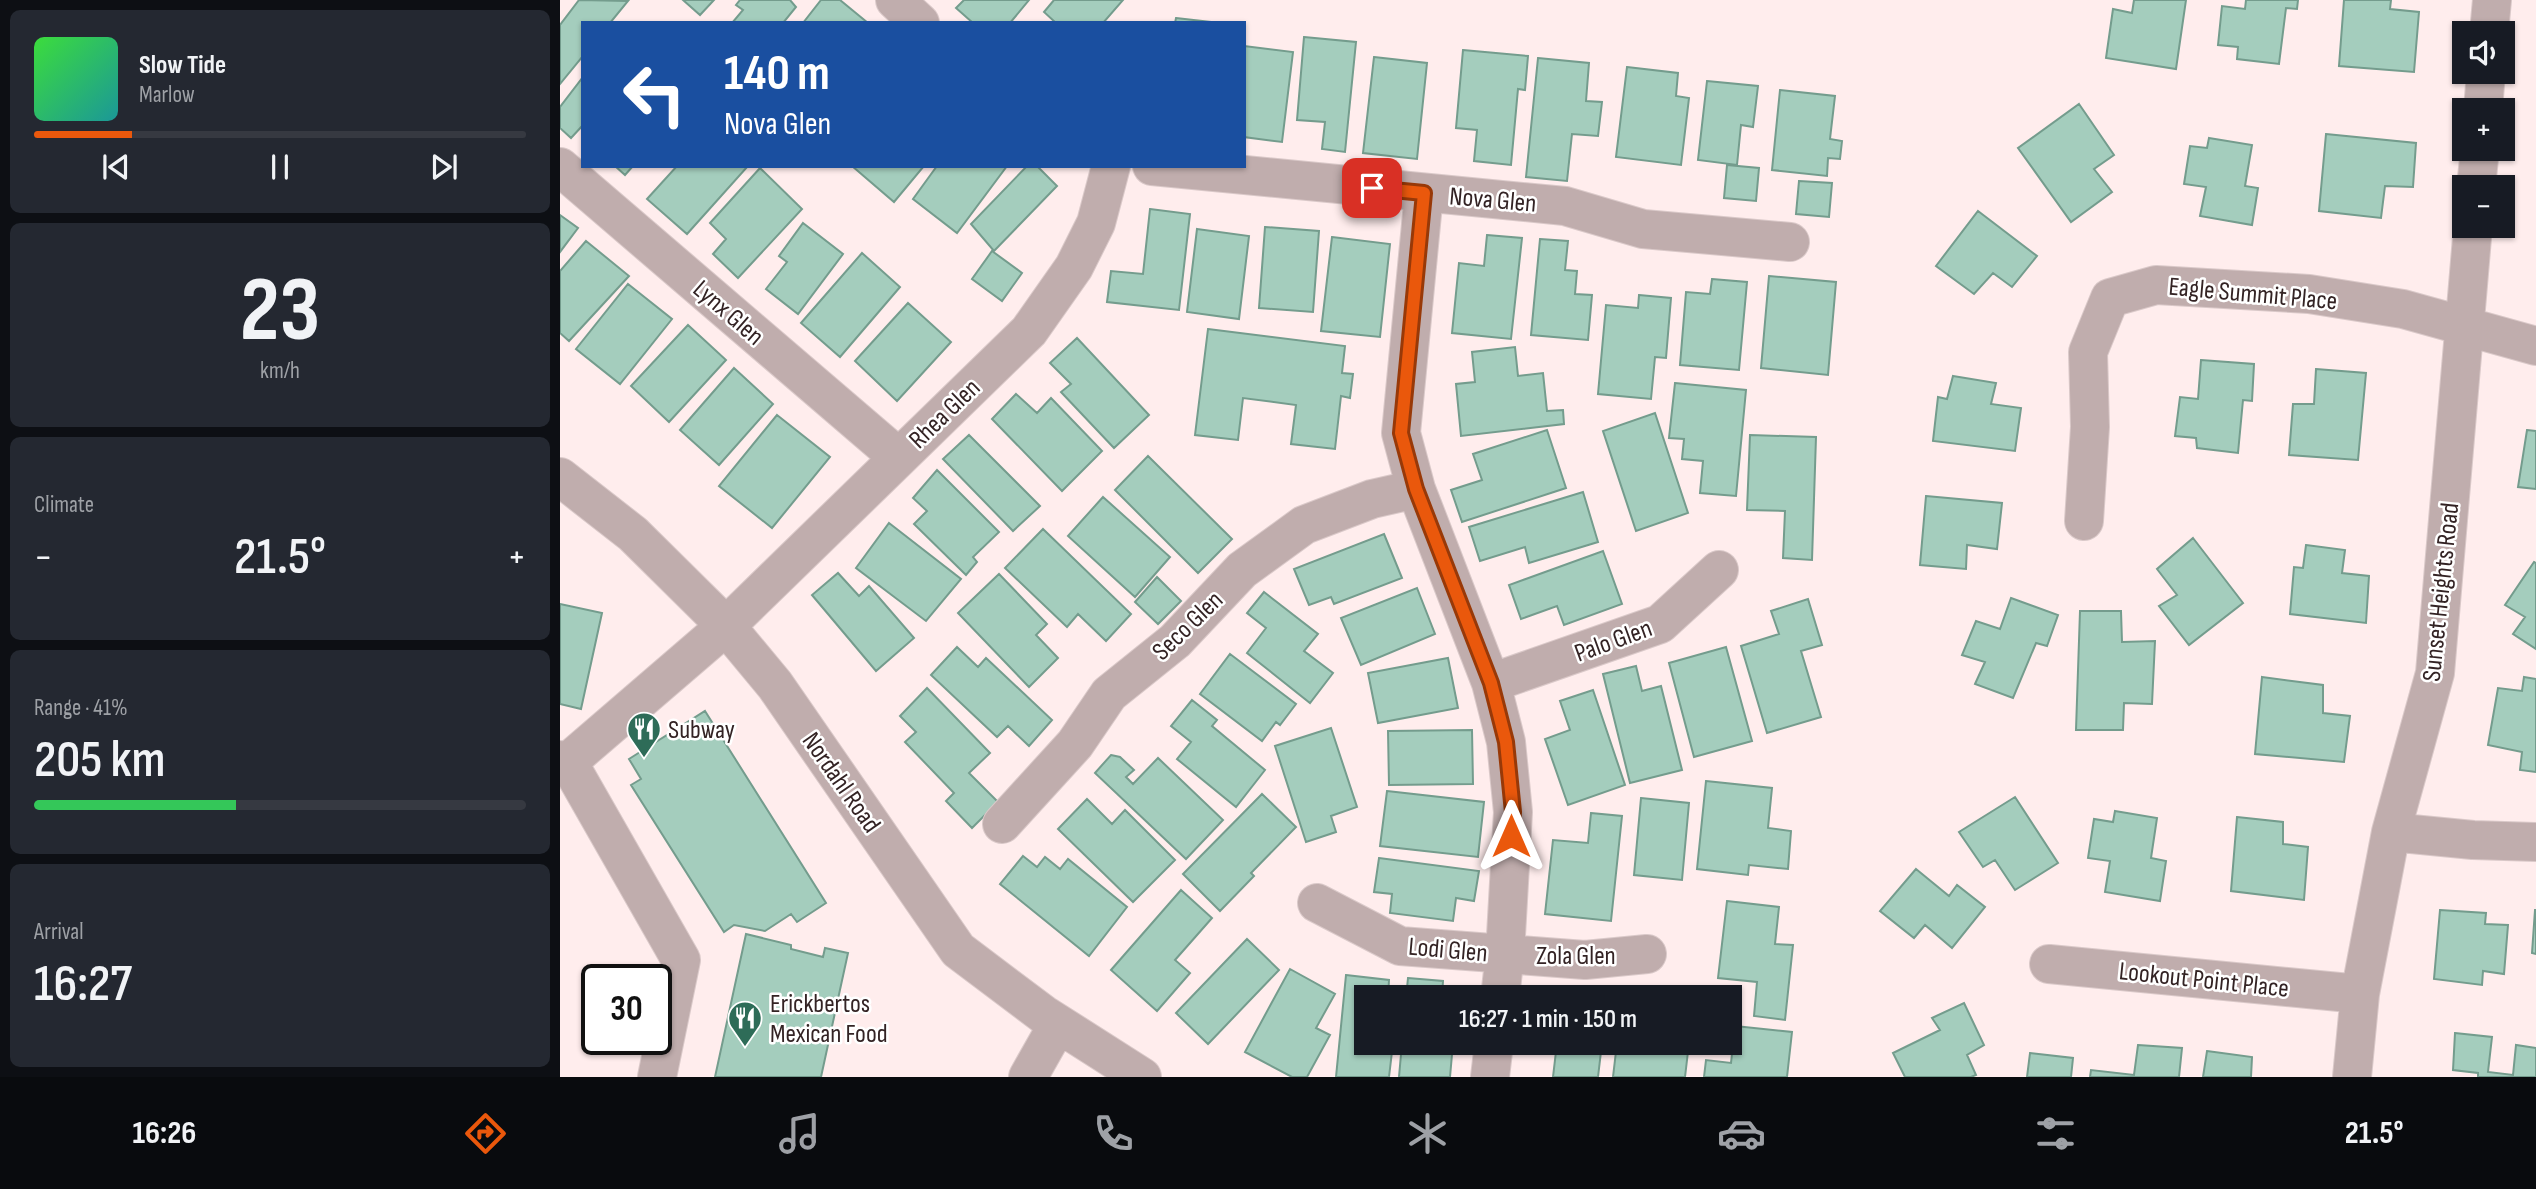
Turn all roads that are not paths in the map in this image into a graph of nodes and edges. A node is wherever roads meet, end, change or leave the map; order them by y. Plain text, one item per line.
1 (895, 0) edge
2 (2492, 0) edge
3 (918, 21) edge
4 (2490, 21) edge
5 (560, 167) edge
6 (1110, 168) edge
7 (1172, 168) edge
8 (1424, 193) junction
9 (2472, 238) edge
10 (1790, 242) dead end
11 (2465, 326) junction
12 (2536, 346) edge
13 (898, 457) junction
14 (560, 477) edge
15 (1416, 489) junction
16 (2084, 521) dead end
17 (1719, 570) dead end
18 (726, 626) junction
19 (1491, 683) junction
20 (564, 761) edge
21 (1002, 824) dead end
22 (2391, 832) junction
23 (2536, 842) edge
24 (1317, 903) dead end
25 (1505, 953) junction
26 (1647, 954) dead end
27 (2049, 964) dead end
28 (1501, 985) edge
29 (2360, 994) junction
30 (1058, 1024) junction
31 (1493, 1055) edge
32 (1136, 1075) edge
33 (657, 1077) edge
34 (1028, 1077) edge
35 (1490, 1077) edge
36 (2352, 1077) edge

1 - 3 street
2 - 4 street
5 - 13 street, Lynx Glen
6 - 13 street, Rhea Glen
7 - 8 street, Nova Glen
8 - 10 street, Nova Glen
8 - 15 street
9 - 11 street, Sunset Heights Road
11 - 12 street, Eagle Summit Place
11 - 16 street, Eagle Summit Place
11 - 22 street, Sunset Heights Road
13 - 18 street, Rhea Glen
14 - 18 street, Nordahl Road
15 - 19 street
15 - 21 street, Seco Glen
17 - 19 street, Palo Glen
18 - 20 street, Rhea Glen
18 - 30 street, Nordahl Road
19 - 25 street
20 - 33 street
22 - 23 street
22 - 29 street, Sunset Heights Road
24 - 25 street, Lodi Glen
25 - 26 street, Zola Glen
25 - 28 street
27 - 29 street, Lookout Point Place
29 - 36 street, Sunset Heights Road
30 - 32 street, Nordahl Road
30 - 34 street
31 - 35 street

